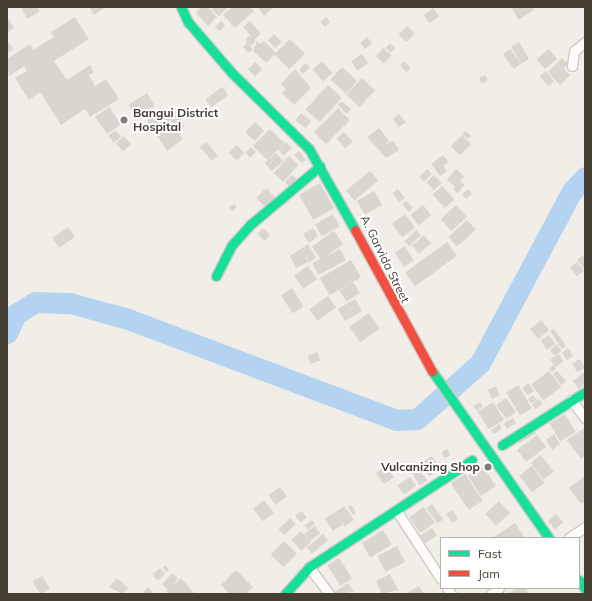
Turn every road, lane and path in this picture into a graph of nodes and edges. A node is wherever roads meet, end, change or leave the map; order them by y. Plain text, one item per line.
1 (181, 7) edge
2 (585, 42) edge
3 (572, 66) dead end
4 (320, 166) junction
5 (216, 276) dead end
6 (585, 392) edge
7 (571, 400) junction
8 (585, 418) edge
9 (502, 445) dead end
10 (472, 460) dead end
11 (396, 510) junction
12 (585, 527) edge
13 (547, 537) edge
14 (570, 537) edge
15 (309, 567) junction
16 (440, 577) edge
17 (285, 594) edge
18 (329, 594) edge

1 - 4 main road, A. Garvida Street
2 - 3 street
4 - 5 main road
4 - 13 main road, A. Garvida Street
6 - 7 main road
7 - 8 street
7 - 9 main road
10 - 11 main road
11 - 15 main road
11 - 16 street
12 - 14 street
15 - 17 main road
15 - 18 street

